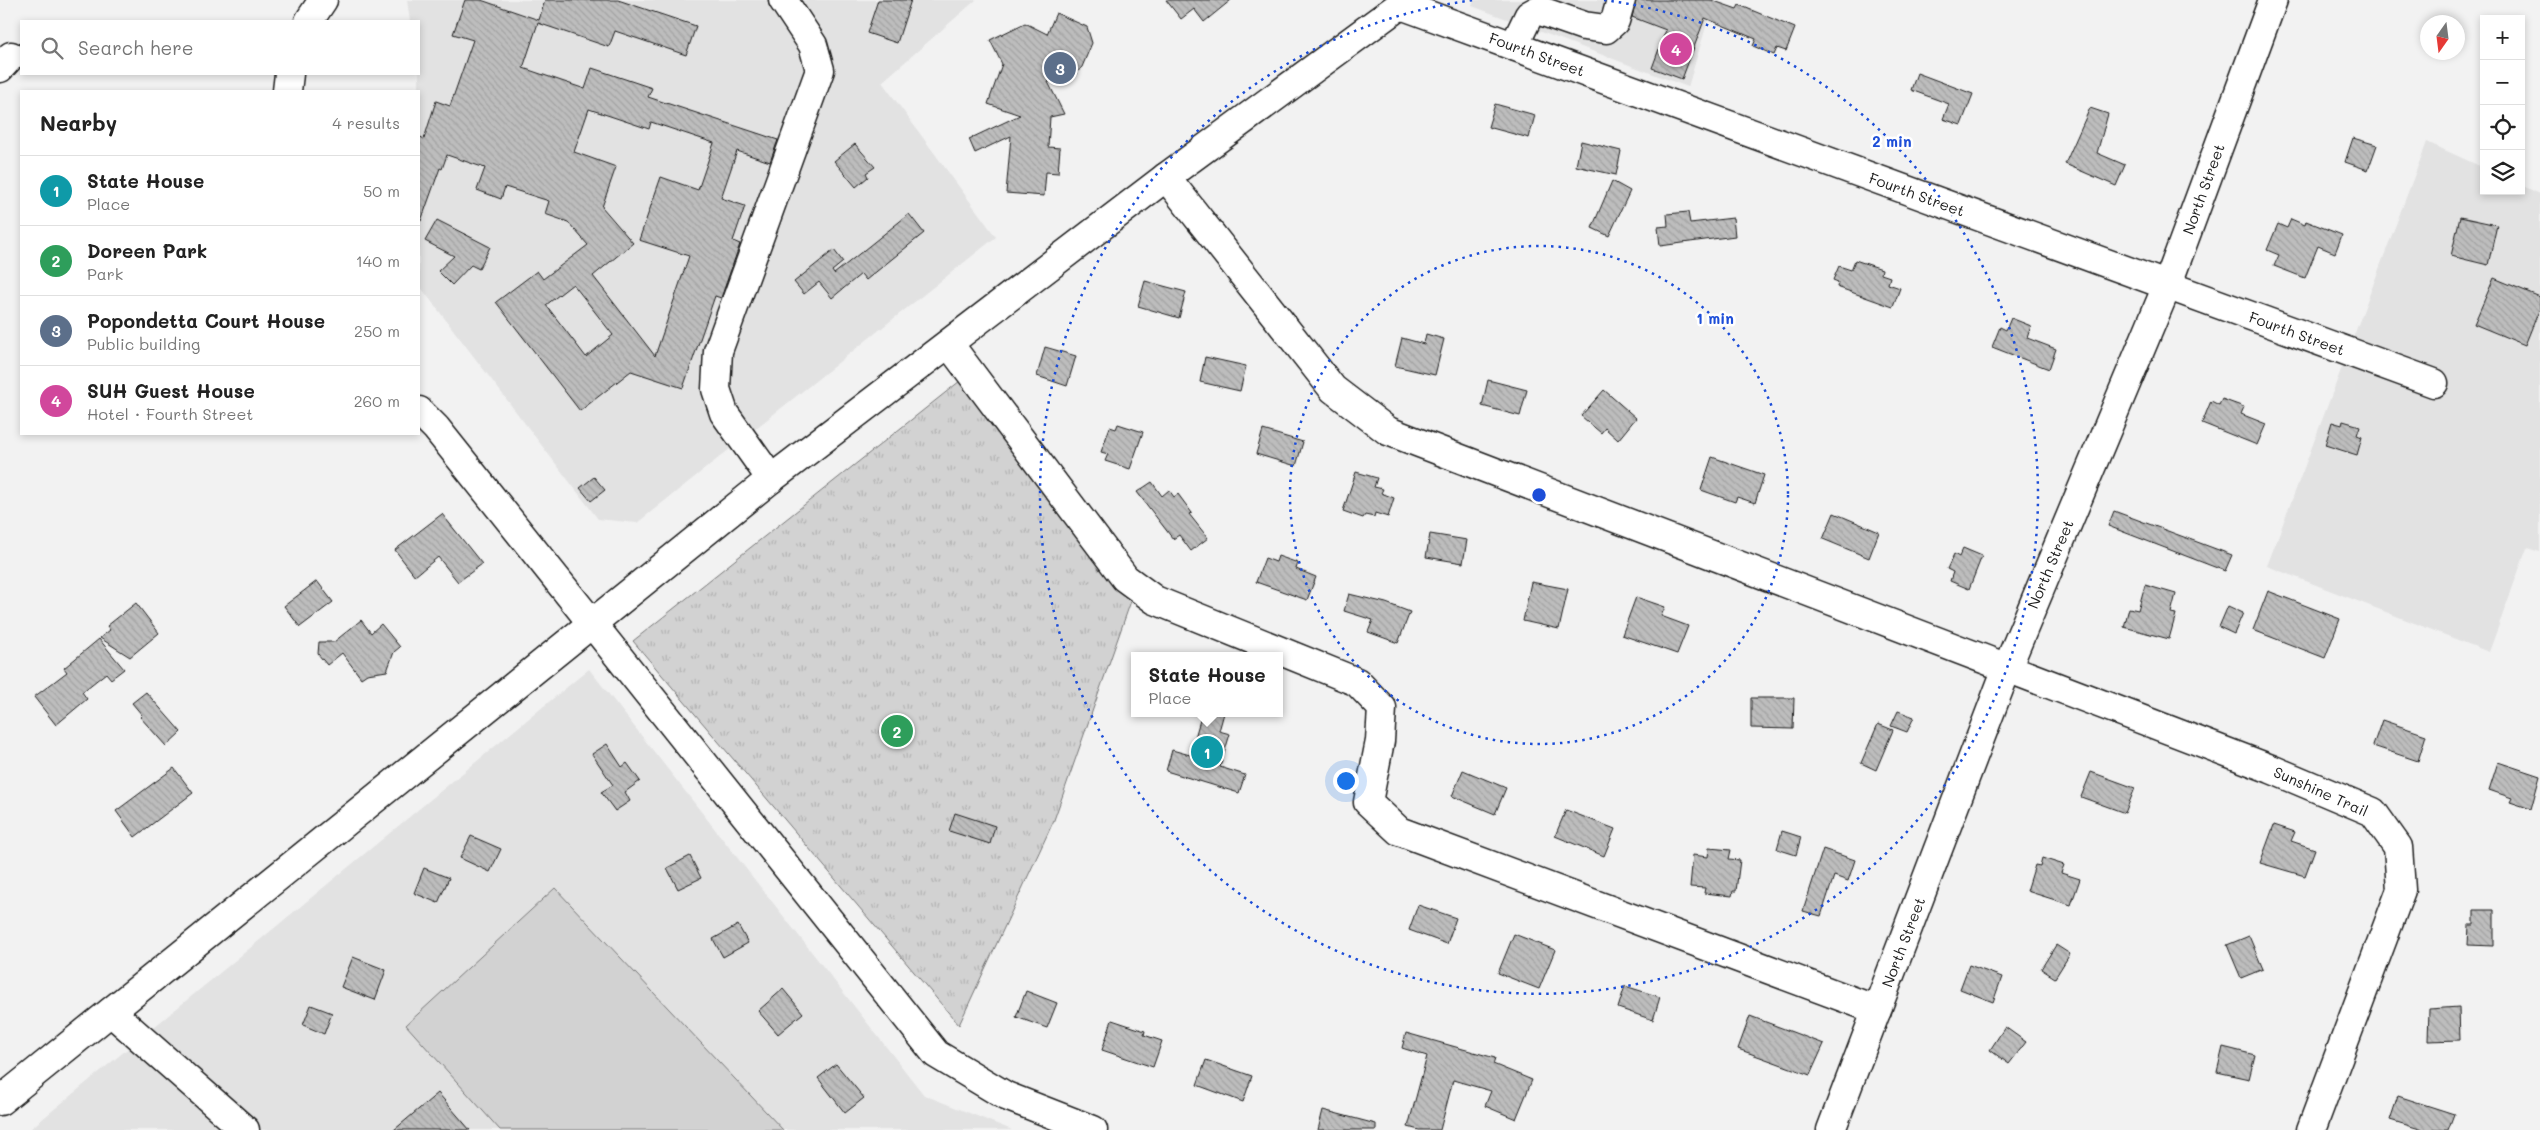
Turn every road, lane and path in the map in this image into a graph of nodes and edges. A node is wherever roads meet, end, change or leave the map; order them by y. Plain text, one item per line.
1 (323, 0) edge
2 (783, 0) edge
3 (1621, 0) edge
4 (2273, 0) edge
5 (1404, 2) edge
6 (310, 20) edge
7 (1514, 46) junction
8 (289, 75) edge
9 (286, 90) edge
10 (1166, 177) junction
11 (2167, 286) junction
12 (949, 344) junction
13 (2434, 383) dead end
14 (420, 412) edge
15 (771, 478) junction
16 (594, 622) junction
17 (2007, 668) junction
18 (1878, 1010) junction
19 (111, 1012) junction
20 (0, 1101) edge
21 (245, 1130) edge
22 (1093, 1130) edge
23 (1831, 1130) edge
24 (2311, 1130) edge

1 - 6 street
2 - 15 street
3 - 7 street
4 - 11 street, North Street
5 - 7 street, Fourth Street
5 - 10 street
7 - 11 street, Fourth Street
8 - 9 street
10 - 12 street
10 - 17 street, Sunshine Trail
11 - 13 street, Fourth Street
11 - 17 street, North Street
12 - 15 street
12 - 18 street
14 - 16 street
15 - 16 street
16 - 19 street
16 - 22 street
17 - 18 street, North Street
17 - 24 street, Sunshine Trail
18 - 23 street, North Street
19 - 20 street
19 - 21 street

